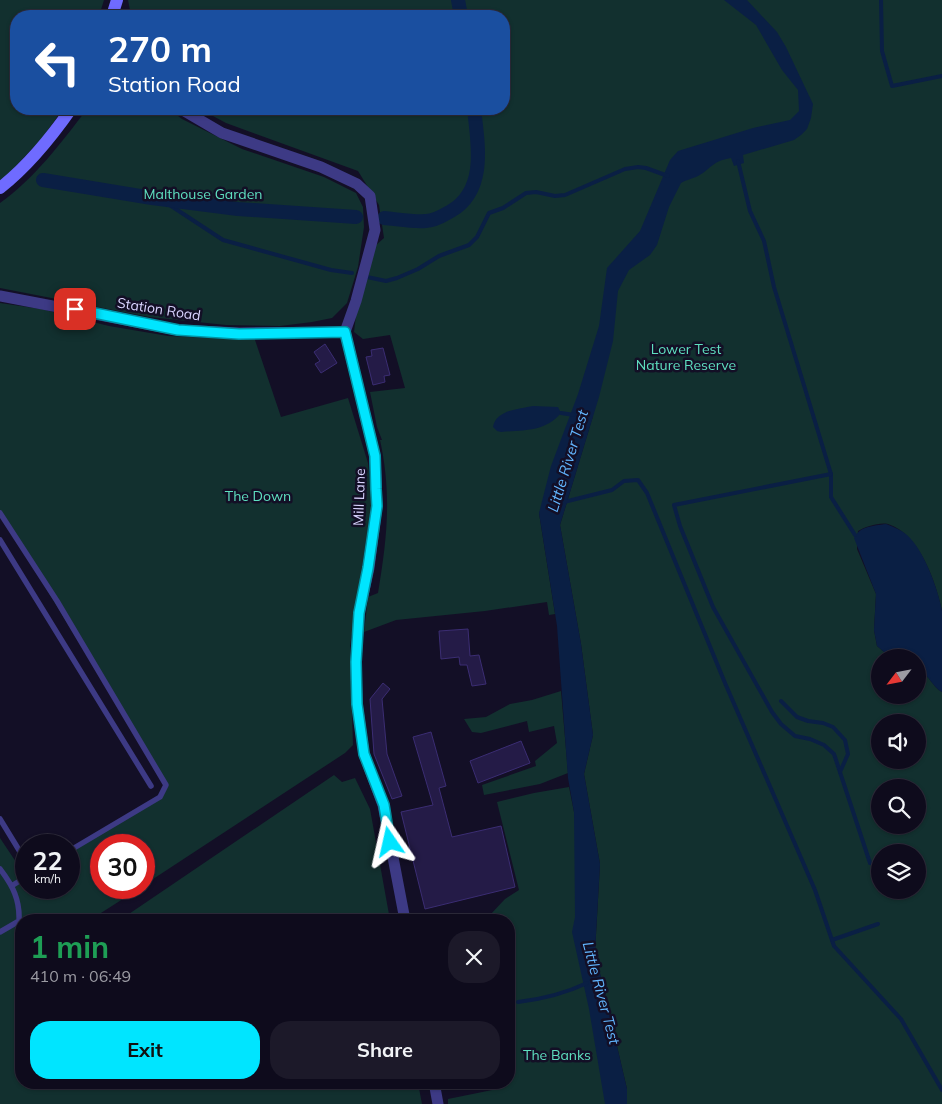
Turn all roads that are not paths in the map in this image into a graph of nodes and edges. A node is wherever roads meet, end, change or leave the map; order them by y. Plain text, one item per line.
1 (67, 115) edge
2 (191, 115) edge
3 (0, 188) edge
4 (0, 296) edge
5 (345, 332) junction
6 (0, 513) edge
7 (0, 540) edge
8 (151, 786) dead end
9 (0, 819) edge
10 (15, 844) edge
11 (80, 844) edge
12 (0, 869) edge
13 (15, 883) edge
14 (12, 885) junction
15 (19, 914) edge
16 (404, 914) edge
17 (15, 924) edge
18 (0, 932) edge
19 (435, 1089) edge
20 (438, 1104) edge

1 - 3 street
2 - 5 street
4 - 5 street, Station Road
5 - 16 street, Mill Lane
6 - 11 lane
7 - 8 lane
9 - 10 lane
12 - 14 lane
13 - 14 lane
14 - 15 lane
17 - 18 lane
19 - 20 street

